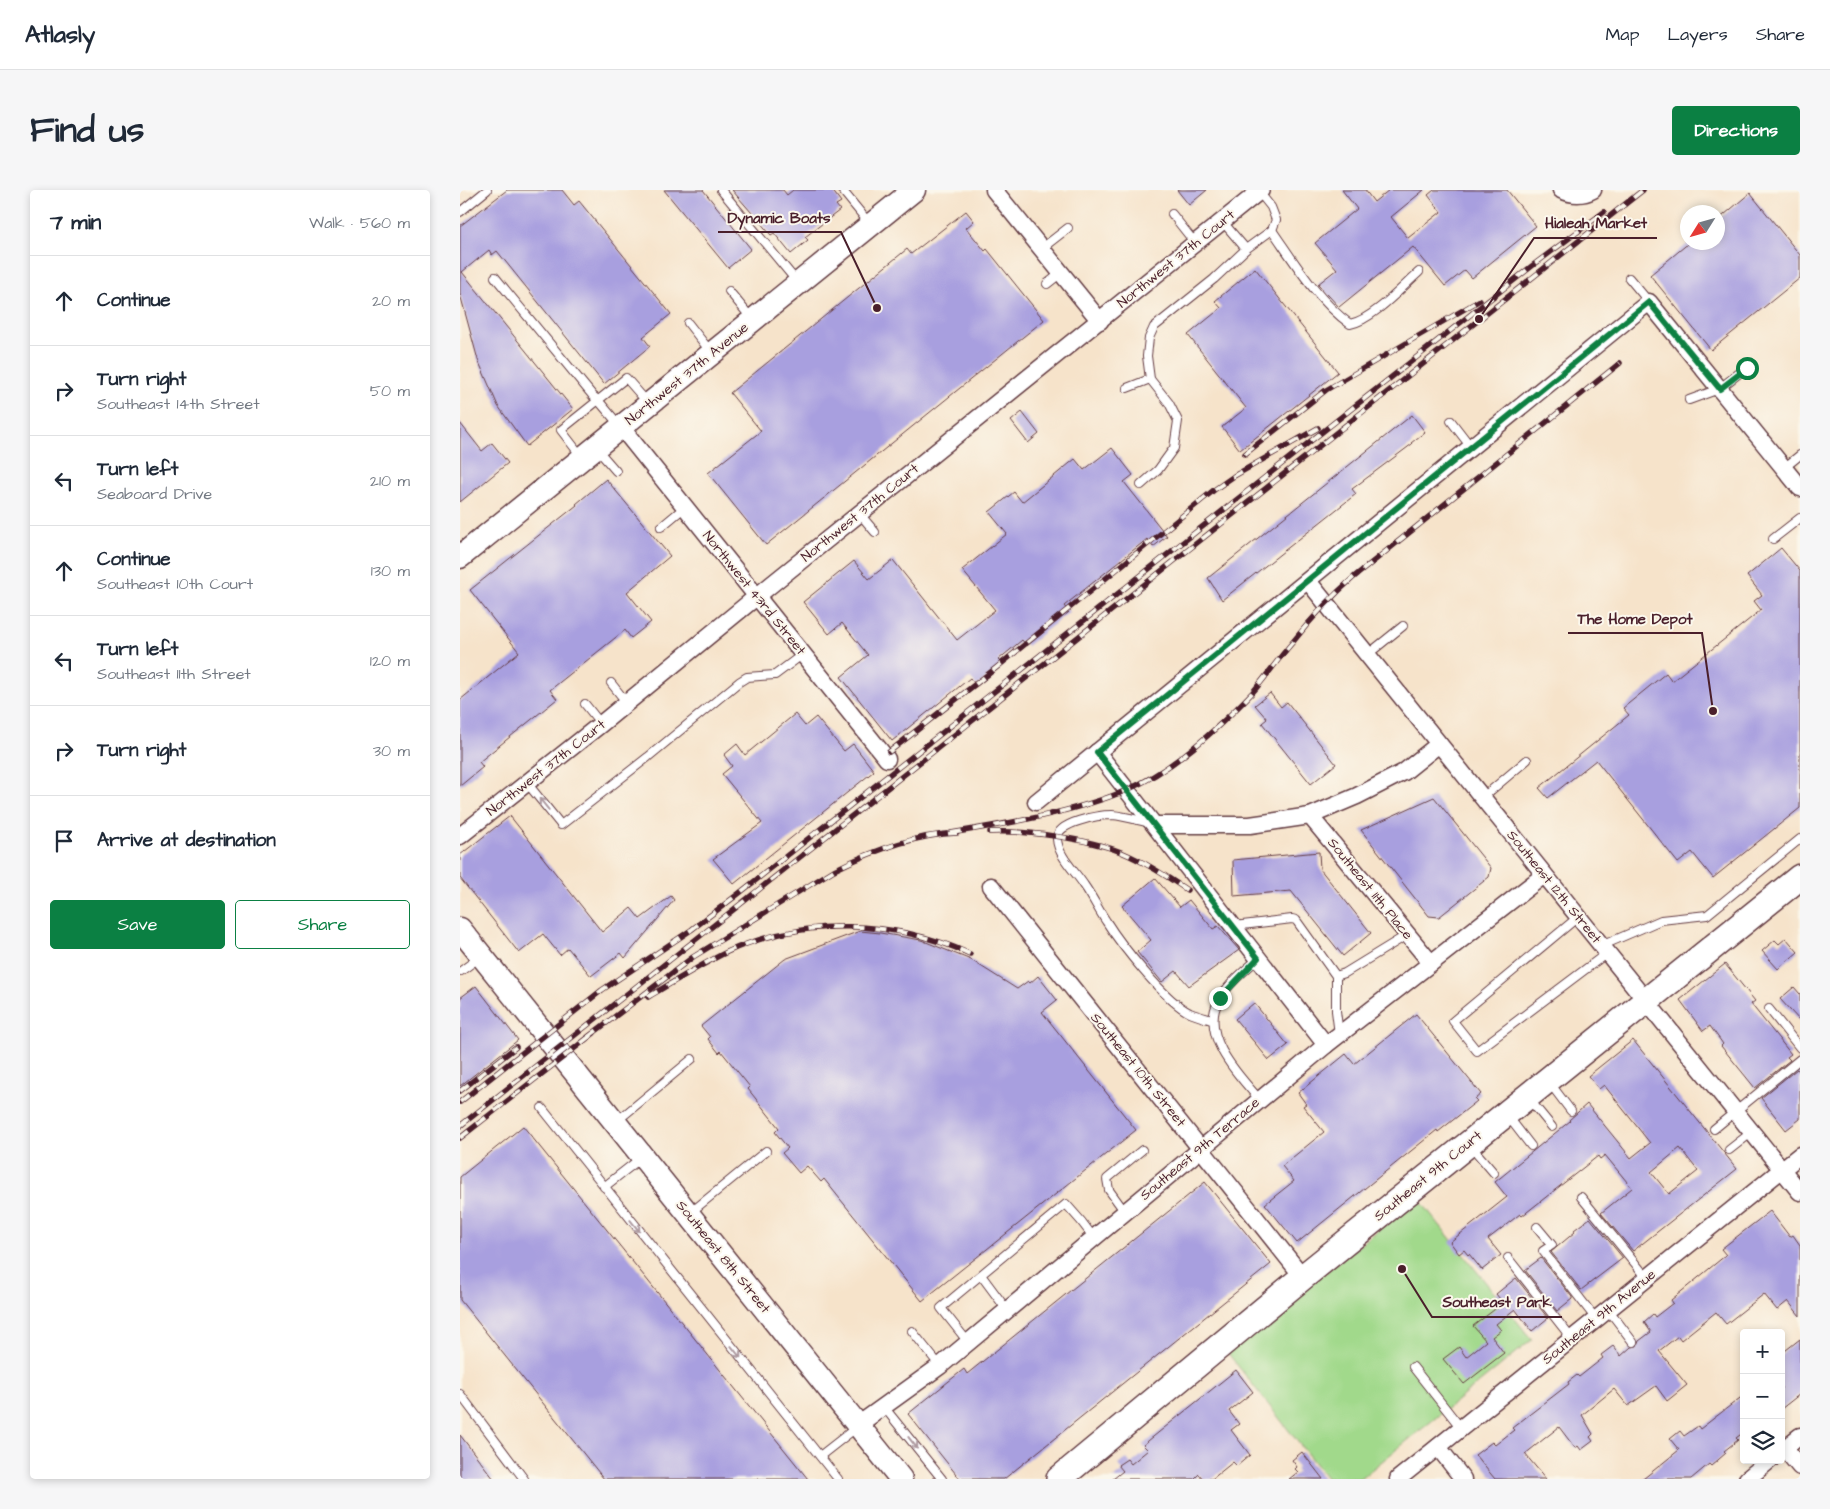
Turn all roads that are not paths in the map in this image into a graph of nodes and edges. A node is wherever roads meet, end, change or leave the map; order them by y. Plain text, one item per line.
1 (487, 190) edge
2 (721, 190) edge
3 (842, 190) edge
4 (914, 190) edge
5 (994, 190) edge
6 (1561, 190) edge
7 (1593, 190) edge
8 (1260, 191) edge
9 (460, 212) edge
10 (1172, 214) dead end
11 (1222, 221) junction
12 (870, 226) junction
13 (1068, 228) dead end
14 (1272, 230) junction
15 (1195, 243) junction
16 (1041, 249) junction
17 (1246, 249) junction
18 (1419, 272) dead end
19 (1061, 273) junction
20 (495, 277) dead end
21 (1629, 278) dead end
22 (799, 283) junction
23 (1047, 284) dead end
24 (729, 291) dead end
25 (1649, 302) junction
26 (753, 321) junction
27 (1100, 321) junction
28 (688, 323) dead end
29 (712, 354) junction
30 (1747, 368) dead end
31 (1150, 379) junction
32 (1127, 388) dead end
33 (1720, 389) junction
34 (598, 400) junction
35 (1689, 400) dead end
36 (649, 405) junction
37 (1451, 421) dead end
38 (622, 427) junction
39 (1472, 447) junction
40 (589, 453) junction
41 (1800, 455) edge
42 (1784, 468) junction
43 (616, 471) dead end
44 (1142, 485) dead end
45 (1800, 488) edge
46 (685, 507) junction
47 (860, 513) junction
48 (1800, 518) edge
49 (661, 527) dead end
50 (875, 532) dead end
51 (1773, 539) dead end
52 (460, 557) edge
53 (1308, 581) junction
54 (756, 596) junction
55 (1403, 626) dead end
56 (803, 654) junction
57 (1366, 655) junction
58 (611, 683) dead end
59 (627, 703) junction
60 (585, 704) dead end
61 (601, 724) junction
62 (1439, 744) junction
63 (1097, 752) junction
64 (887, 759) dead end
65 (1527, 760) dead end
66 (527, 782) junction
67 (1482, 798) junction
68 (1036, 802) dead end
69 (1310, 816) junction
70 (1156, 825) junction
71 (460, 836) edge
72 (1800, 839) edge
73 (1544, 875) junction
74 (1800, 876) edge
75 (991, 886) dead end
76 (1578, 917) junction
77 (1234, 926) junction
78 (460, 929) edge
79 (1407, 935) junction
80 (1604, 949) junction
81 (481, 955) junction
82 (1258, 958) junction
83 (1431, 963) junction
84 (461, 972) edge
85 (1336, 976) junction
86 (1646, 1002) junction
87 (1769, 1010) dead end
88 (1212, 1020) junction
89 (1339, 1034) junction
90 (1326, 1045) junction
91 (1800, 1048) edge
92 (1800, 1059) edge
93 (692, 1060) dead end
94 (1548, 1081) junction
95 (1527, 1097) junction
96 (1260, 1100) junction
97 (542, 1108) dead end
98 (1571, 1111) dead end
99 (1735, 1112) junction
100 (1506, 1114) junction
101 (615, 1123) junction
102 (1552, 1127) dead end
103 (1714, 1129) dead end
104 (1752, 1132) junction
105 (1469, 1144) junction
106 (1531, 1146) dead end
107 (1201, 1149) junction
108 (1142, 1150) dead end
109 (1729, 1150) dead end
110 (766, 1152) dead end
111 (1800, 1155) edge
112 (642, 1156) junction
113 (1782, 1170) junction
114 (1494, 1173) dead end
115 (604, 1188) junction
116 (1800, 1192) edge
117 (1581, 1197) dead end
118 (1125, 1212) junction
119 (689, 1214) junction
120 (1537, 1227) dead end
121 (1094, 1238) junction
122 (1508, 1258) dead end
123 (981, 1274) junction
124 (1303, 1277) junction
125 (1647, 1278) junction
126 (1007, 1310) junction
127 (1602, 1314) junction
128 (912, 1331) dead end
129 (1572, 1338) junction
130 (968, 1342) junction
131 (1633, 1342) dead end
132 (940, 1366) junction
133 (1413, 1367) dead end
134 (460, 1394) edge
135 (884, 1407) junction
136 (858, 1425) junction
137 (1461, 1428) junction
138 (1800, 1436) edge
139 (1438, 1447) junction
140 (1785, 1448) edge
141 (1785, 1452) edge
142 (820, 1456) junction
143 (1765, 1464) edge
144 (1800, 1467) edge
145 (524, 1479) edge
146 (838, 1479) edge
147 (902, 1479) edge
148 (942, 1479) edge
149 (1059, 1479) edge
150 (1398, 1479) edge
151 (1464, 1479) edge
152 (1746, 1479) edge

1 - 9 lane
2 - 22 lane
3 - 12 lane
4 - 12 street, Northwest 37th Avenue
5 - 16 street
6 - 7 street
8 - 11 street, Northwest 37th Court
8 - 14 lane
10 - 15 lane
11 - 15 street, Northwest 37th Court
11 - 17 lane
12 - 22 street, Northwest 37th Avenue
13 - 16 lane
14 - 17 lane
14 - 18 lane
15 - 27 street, Northwest 37th Court
16 - 19 street
17 - 31 lane
19 - 23 lane
19 - 27 street
20 - 34 lane
21 - 25 lane
22 - 26 street, Northwest 37th Avenue
24 - 26 lane
25 - 33 street
25 - 39 street
26 - 29 street, Northwest 37th Avenue
27 - 47 street, Northwest 37th Court
28 - 29 lane
29 - 36 street, Northwest 37th Avenue
30 - 33 lane
31 - 32 lane
31 - 44 lane
33 - 35 lane
33 - 42 street
34 - 36 lane
34 - 38 lane
34 - 40 lane
36 - 38 street, Northwest 37th Avenue
37 - 39 lane
38 - 40 street, Northwest 37th Avenue
38 - 46 street, Northwest 43rd Street
39 - 53 street
40 - 43 lane
40 - 52 street, Northwest 37th Avenue
41 - 42 lane
42 - 45 street
46 - 49 lane
46 - 54 street, Northwest 43rd Street
47 - 50 lane
47 - 54 street, Northwest 37th Court
48 - 51 lane
53 - 57 street, Southeast 12th Street
53 - 63 street
54 - 56 street, Northwest 43rd Street
54 - 59 street, Northwest 37th Court
55 - 57 lane
56 - 64 street, Northwest 43rd Street
56 -> 66 lane
57 - 62 street, Southeast 12th Street
58 - 59 lane
59 - 61 street, Northwest 37th Court
60 - 61 lane
61 - 66 street, Northwest 37th Court
62 - 67 street, Southeast 12th Street
62 - 69 street
63 - 68 street
63 - 70 street
65 - 67 lane
66 - 71 street, Northwest 37th Court
67 - 73 street, Southeast 12th Street
69 - 70 street
69 - 79 street, Southeast 11th Place
70 - 77 street
70 - 88 lane
72 - 80 lane
73 - 76 street, Southeast 12th Street
73 - 83 street, Southeast 9th Terrace
74 - 86 main road, Southeast 9th Court
75 - 107 street, Southeast 10th Street
76 - 80 street, Southeast 12th Street
76 - 80 lane
77 - 82 street
77 - 85 lane
78 - 81 street, Southeast 8th Street
79 - 83 street, Southeast 11th Place
79 - 85 lane
80 - 86 street, Southeast 12th Street
81 - 84 lane
81 - 101 street, Southeast 8th Street
82 - 88 lane
82 - 90 street
83 - 89 street, Southeast 9th Terrace
85 - 89 lane
86 - 94 main road, Southeast 9th Court
86 - 99 street, Southeast 12th Street
87 - 91 lane
88 - 96 lane
89 - 90 street, Southeast 9th Terrace
90 - 96 street, Southeast 9th Terrace
92 - 99 lane
93 - 101 lane
94 - 95 main road, Southeast 9th Court
94 - 98 lane
95 - 100 main road, Southeast 9th Court
95 - 102 lane
96 - 107 street, Southeast 9th Terrace
97 - 115 lane
99 - 103 lane
99 - 104 street, Southeast 12th Street
100 - 105 main road, Southeast 9th Court
100 - 106 lane
101 - 112 street, Southeast 8th Street
104 - 109 lane
104 - 113 street, Southeast 12th Street
105 - 114 lane
105 - 124 main road, Southeast 9th Court
107 - 118 street, Southeast 9th Terrace
107 - 124 street, Southeast 10th Street
108 - 118 lane
110 - 119 lane
111 - 113 street, Southeast 9th Avenue
112 - 115 lane
112 - 119 street, Southeast 8th Street
113 - 116 street, Southeast 12th Street
113 - 125 street, Southeast 9th Avenue
115 -> 142 lane
117 - 125 lane
118 - 121 street, Southeast 9th Terrace
119 - 136 street, Southeast 8th Street
120 - 127 lane
121 - 123 lane
121 - 126 street, Southeast 9th Terrace
122 - 129 lane
123 - 126 lane
123 - 130 lane
124 - 149 main road, Southeast 9th Court
125 - 127 street, Southeast 9th Avenue
126 - 130 street, Southeast 9th Terrace
127 - 129 street, Southeast 9th Avenue
127 - 131 lane
128 - 132 lane
129 - 137 street, Southeast 9th Avenue
130 - 132 street, Southeast 9th Terrace
132 - 135 street, Southeast 9th Terrace
133 - 137 lane
134 - 145 lane
135 - 136 street, Southeast 9th Terrace
135 -> 148 lane
136 - 142 lane
136 - 147 street, Southeast 8th Street
137 - 139 street, Southeast 9th Avenue
138 - 140 street
139 - 150 street, Southeast 9th Avenue
139 - 151 street
141 - 144 street
142 - 146 lane
143 - 152 street

